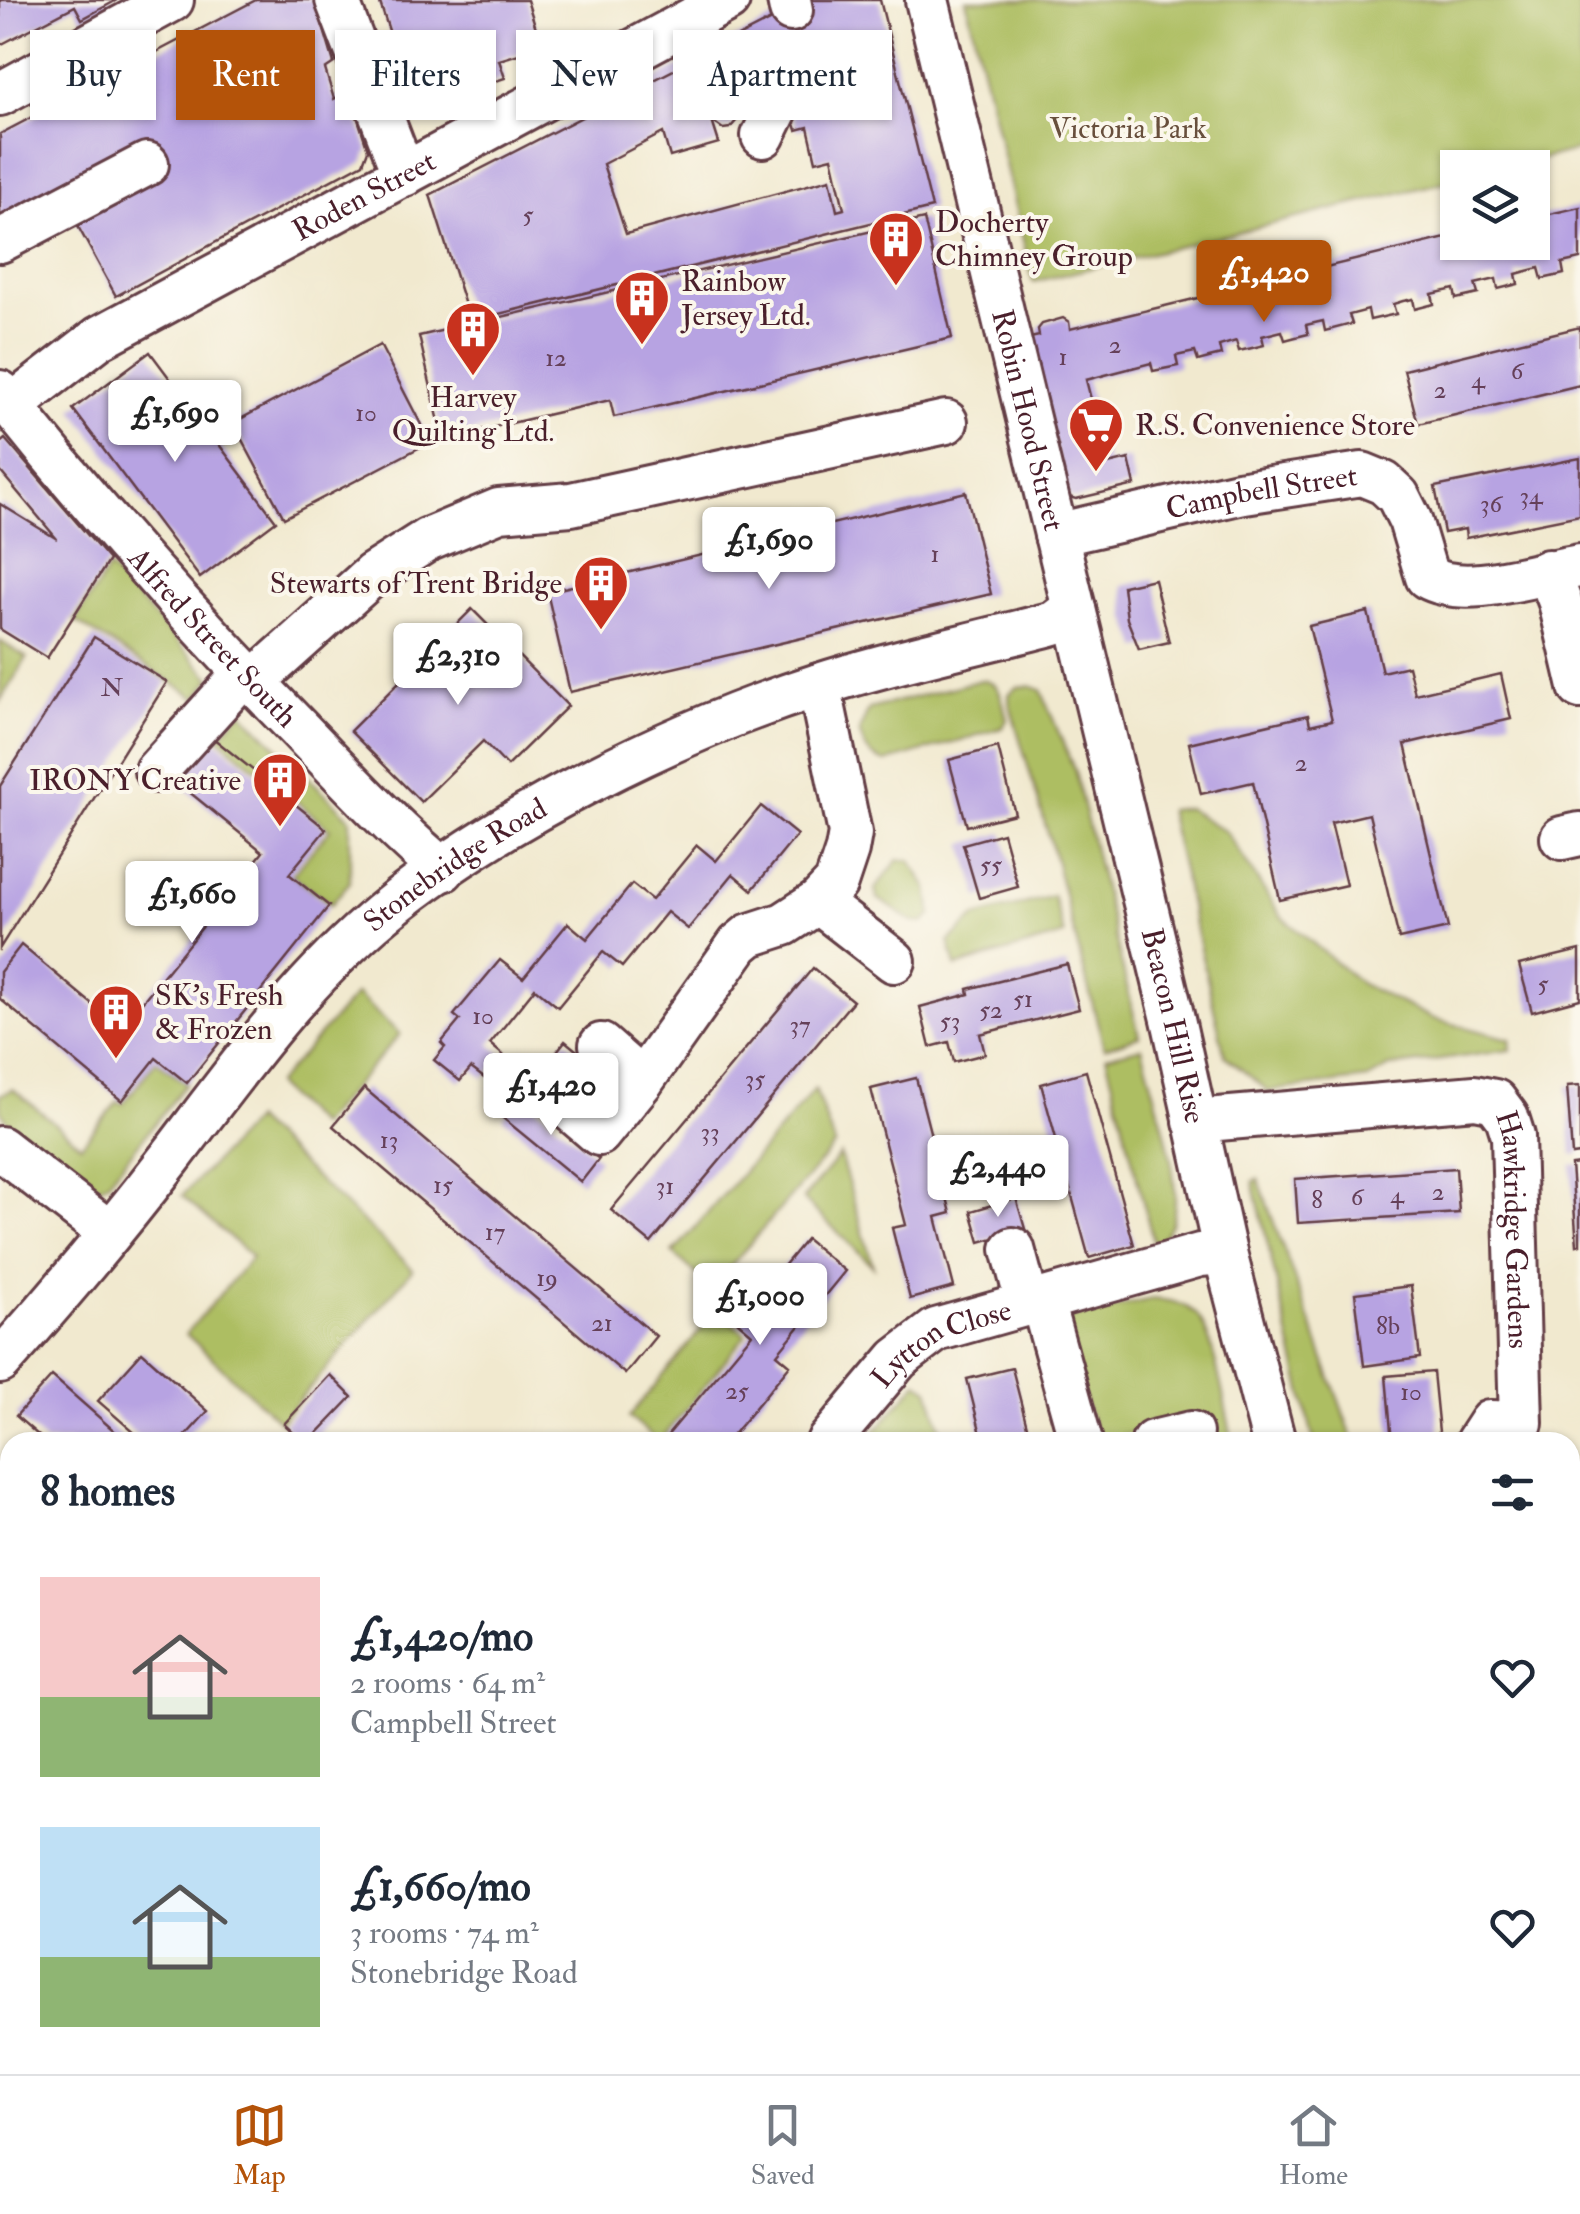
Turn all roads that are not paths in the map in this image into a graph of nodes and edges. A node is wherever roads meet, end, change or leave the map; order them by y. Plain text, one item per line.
1 (337, 0) edge
2 (728, 0) edge
3 (927, 0) edge
4 (157, 3) edge
5 (0, 94) edge
6 (772, 120) edge
7 (764, 136) dead end
8 (147, 164) dead end
9 (404, 175) junction
10 (0, 241) edge
11 (6, 399) edge
12 (946, 422) dead end
13 (1056, 535) junction
14 (1564, 568) edge
15 (1074, 608) junction
16 (249, 678) junction
17 (819, 684) junction
18 (1580, 687) edge
19 (156, 772) dead end
20 (443, 870) junction
21 (818, 902) junction
22 (894, 961) dead end
23 (601, 1045) dead end
24 (642, 1081) junction
25 (538, 1083) dead end
26 (1195, 1121) junction
27 (0, 1148) edge
28 (110, 1232) junction
29 (1014, 1249) dead end
30 (1225, 1253) junction
31 (1035, 1303) junction
32 (0, 1362) edge
33 (836, 1432) edge
34 (1078, 1432) edge
35 (1271, 1432) edge
36 (1484, 1432) edge

1 - 9 street
2 - 9 street, Roden Street
3 - 13 street, Robin Hood Street
4 - 5 street
6 - 7 street
8 - 10 street
9 - 11 street, Roden Street
11 - 16 street, Alfred Street South
12 - 16 street
13 - 14 street, Campbell Street
13 - 15 street, Robin Hood Street
14 - 18 street
15 - 17 street, Stonebridge Road
15 - 26 street, Beacon Hill Rise
16 - 19 street
16 - 20 street, Alfred Street South
17 - 20 street, Stonebridge Road
17 - 21 street
20 - 28 street, Stonebridge Road
21 - 22 street
21 - 24 street
23 - 24 street
24 - 25 street
26 - 30 street, Beacon Hill Rise
26 - 36 street, Hawkridge Gardens
27 - 28 street
28 - 32 street, Stonebridge Road
29 - 31 street, Lytton Close
30 - 31 street, Lytton Close
30 - 35 street, Beacon Hill Rise
31 - 33 street, Lytton Close
31 - 34 street

